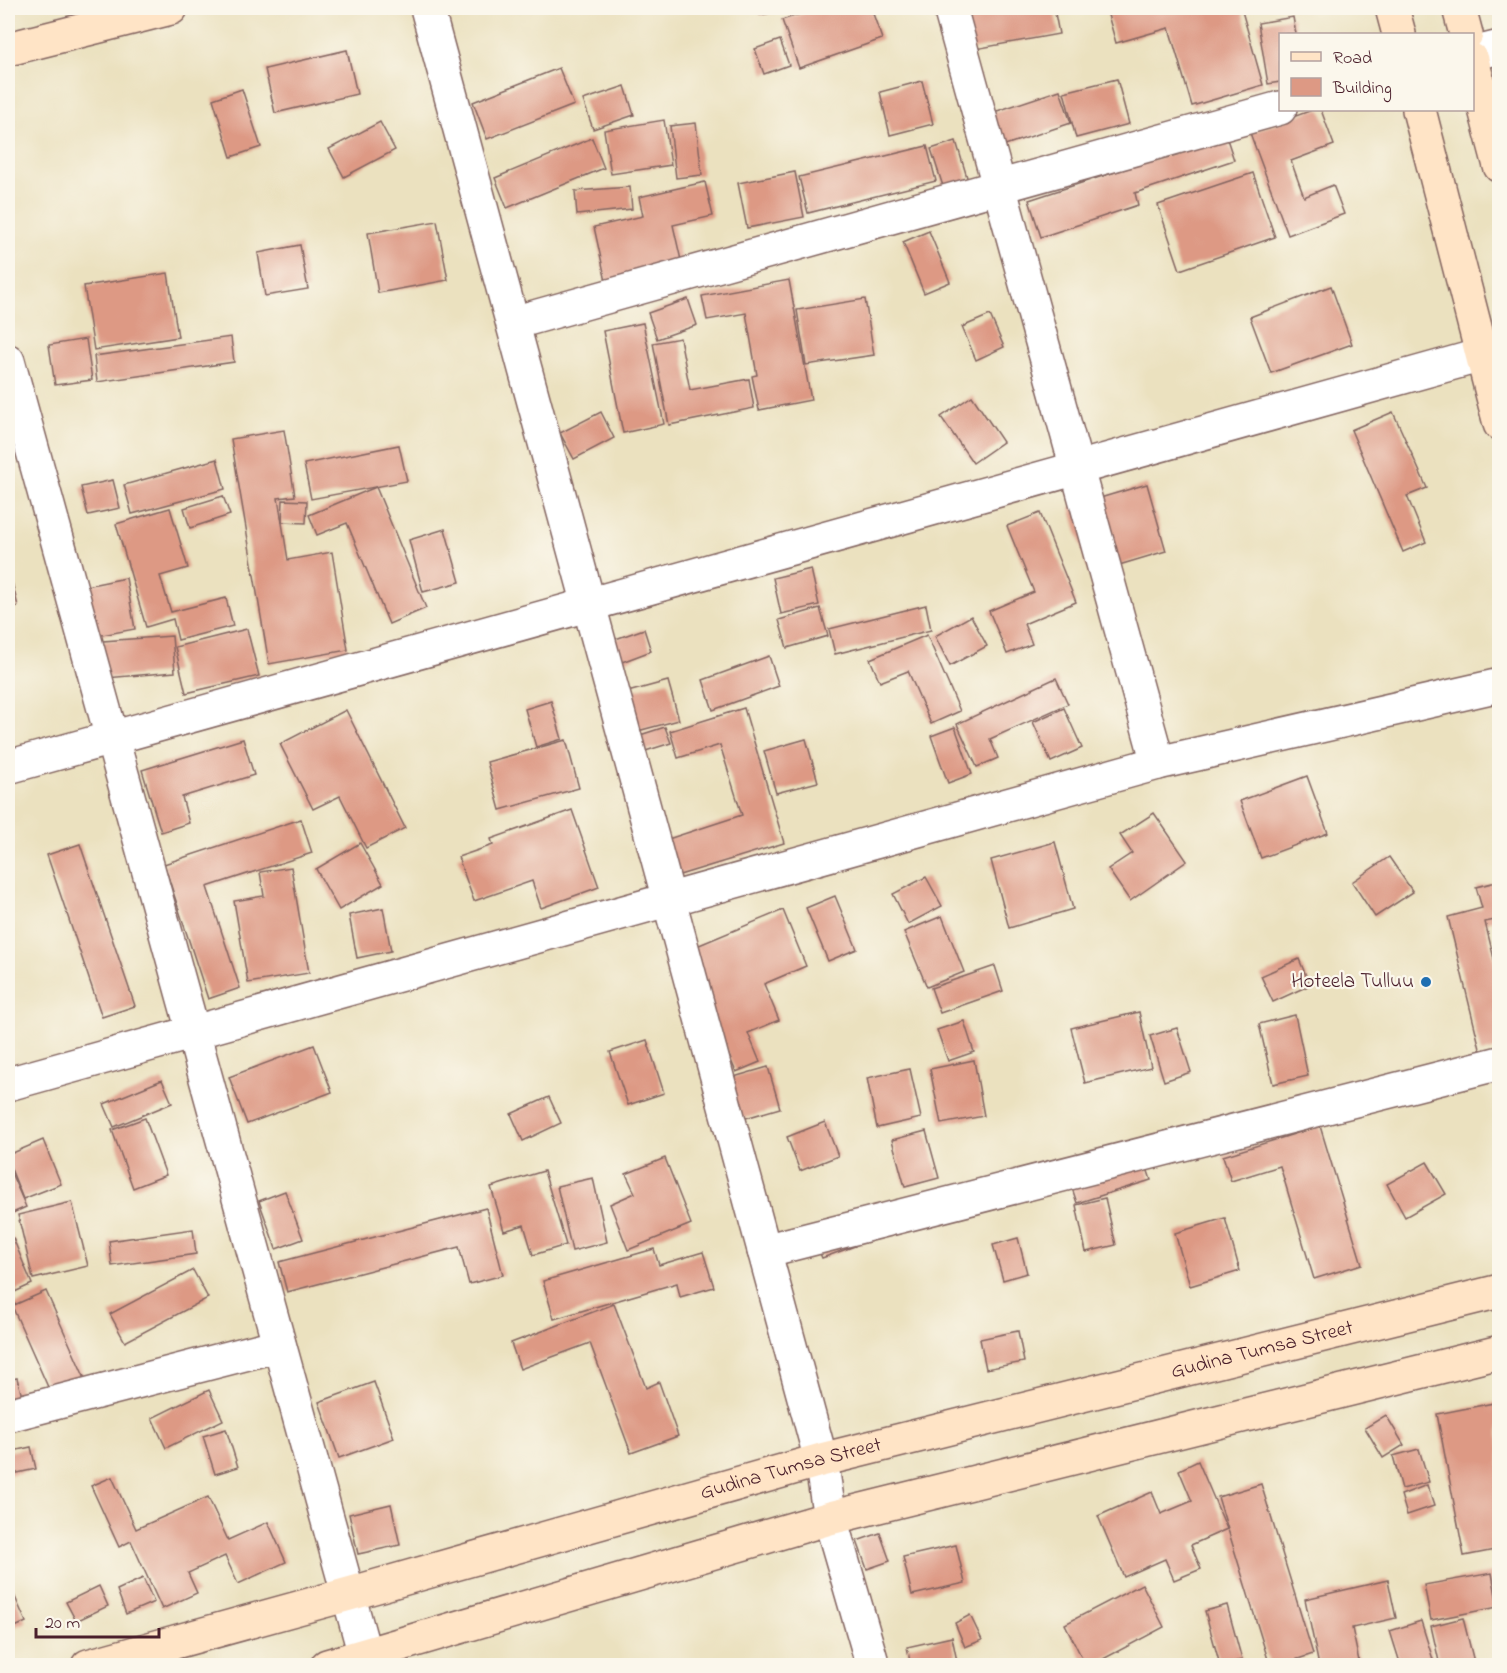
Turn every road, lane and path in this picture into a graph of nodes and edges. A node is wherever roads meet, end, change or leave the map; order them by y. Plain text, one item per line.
1 (171, 8) edge
2 (428, 8) edge
3 (950, 8) edge
4 (1392, 8) edge
5 (1459, 8) edge
6 (1399, 33) edge
7 (1466, 33) edge
8 (1500, 47) edge
9 (8, 49) edge
10 (1474, 54) edge
11 (1474, 64) edge
12 (1279, 109) edge
13 (1419, 111) edge
14 (1500, 166) edge
15 (1000, 187) junction
16 (513, 323) junction
17 (1482, 355) junction
18 (8, 361) edge
19 (1500, 424) edge
20 (1077, 469) junction
21 (589, 604) junction
22 (1500, 685) edge
23 (111, 738) junction
24 (1158, 763) junction
25 (8, 767) edge
26 (669, 900) junction
27 (192, 1033) junction
28 (1500, 1064) edge
29 (8, 1084) edge
30 (764, 1251) junction
31 (1500, 1291) edge
32 (279, 1345) junction
33 (1500, 1352) edge
34 (8, 1414) edge
35 (821, 1460) junction
36 (830, 1518) junction
37 (349, 1594) junction
38 (367, 1660) edge
39 (88, 1665) edge
40 (327, 1665) edge
41 (873, 1665) edge

1 - 9 street
2 - 16 street
3 - 15 street
4 - 6 street
5 - 7 street
8 - 10 street
11 - 14 street
12 - 15 street
13 - 17 street
15 - 16 street
15 - 20 street
16 - 21 street
17 - 19 street
17 - 20 street
18 - 23 street
20 - 21 street
20 - 24 street
21 - 23 street
21 - 26 street
22 - 24 street
23 - 25 street
23 - 27 street
24 - 26 street
26 - 27 street
26 - 30 street
27 - 29 street
27 - 32 street
28 - 30 street
30 - 35 street
31 - 35 street, Gudina Tumsa Street
32 - 34 street
32 - 37 street
33 - 36 street
35 - 36 street
35 - 37 street, Gudina Tumsa Street
36 - 38 street
36 - 41 street
37 - 38 street
37 - 39 street, Gudina Tumsa Street
38 - 40 street

